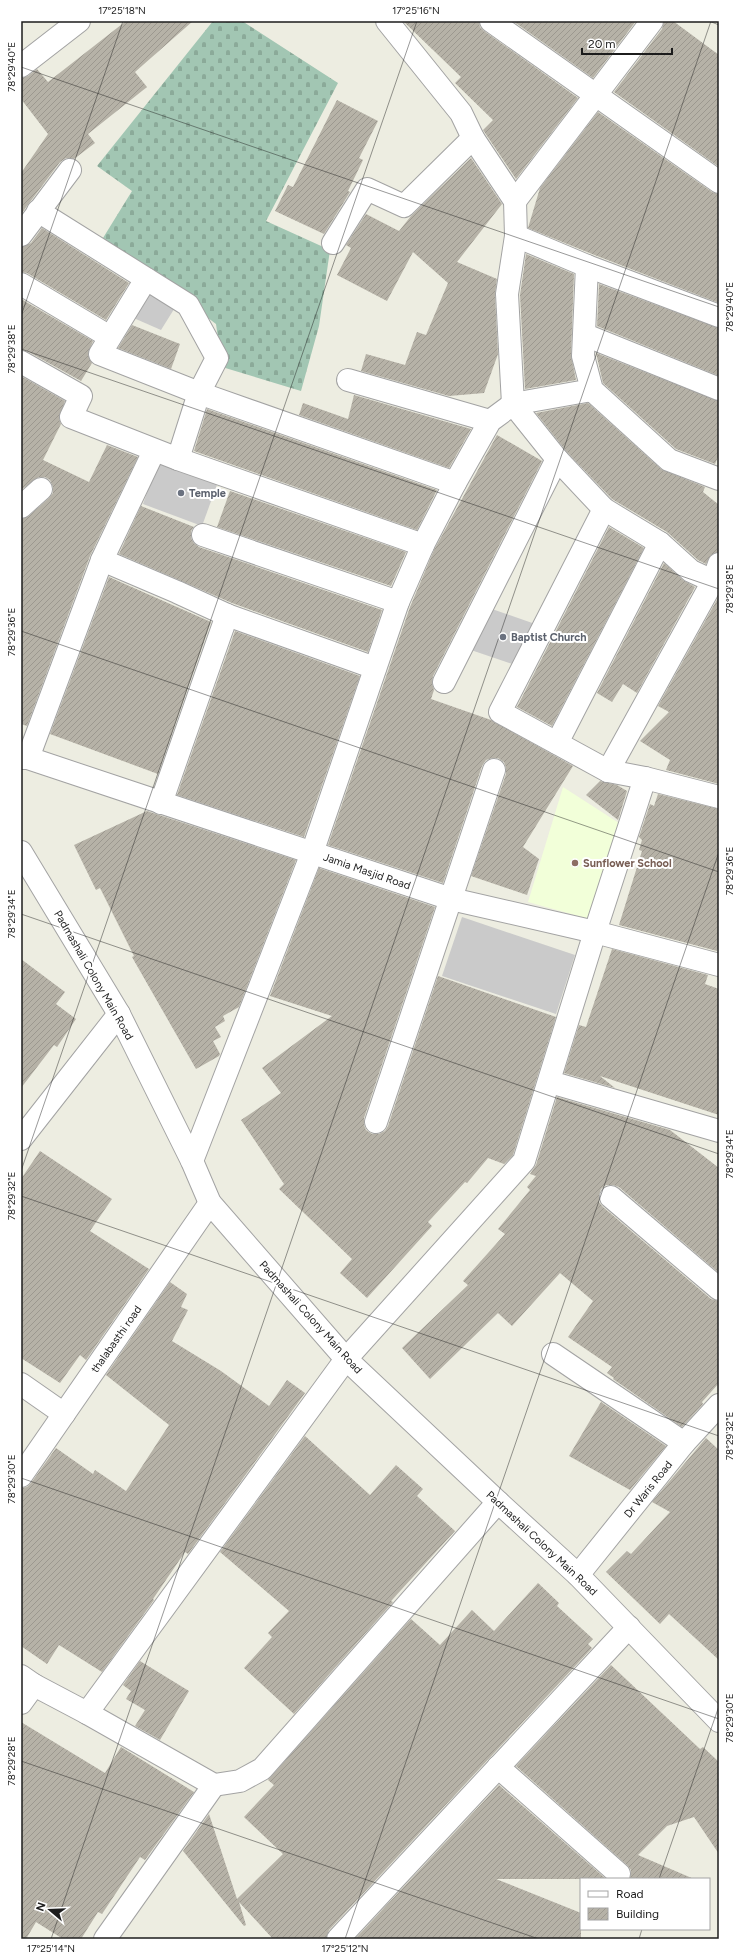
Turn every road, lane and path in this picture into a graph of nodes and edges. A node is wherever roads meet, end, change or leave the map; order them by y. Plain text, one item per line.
1 (79, 21) edge
2 (387, 21) edge
3 (491, 21) edge
4 (652, 21) edge
5 (21, 66) edge
6 (595, 96) junction
7 (473, 138) junction
8 (70, 170) dead end
9 (719, 182) edge
10 (516, 200) junction
11 (38, 211) junction
12 (21, 235) edge
13 (516, 236) junction
14 (333, 243) dead end
15 (587, 266) junction
16 (146, 279) junction
17 (21, 284) edge
18 (719, 316) edge
19 (584, 335) junction
20 (110, 337) junction
21 (21, 362) edge
22 (348, 380) dead end
23 (719, 389) edge
24 (592, 390) junction
25 (199, 394) junction
26 (513, 404) junction
27 (490, 421) junction
28 (154, 451) junction
29 (178, 459) junction
30 (557, 459) junction
31 (719, 479) edge
32 (455, 483) junction
33 (41, 490) dead end
34 (21, 507) edge
35 (604, 509) junction
36 (204, 535) dead end
37 (660, 543) junction
38 (423, 545) junction
39 (102, 560) junction
40 (717, 576) edge
41 (398, 602) junction
42 (227, 616) junction
43 (374, 668) junction
44 (444, 682) dead end
45 (557, 743) junction
46 (24, 758) edge
47 (494, 770) dead end
48 (608, 771) junction
49 (645, 778) junction
50 (719, 797) edge
51 (161, 803) junction
52 (21, 852) edge
53 (312, 853) junction
54 (451, 899) junction
55 (595, 932) junction
56 (719, 965) edge
57 (119, 1014) junction
58 (550, 1082) junction
59 (376, 1122) dead end
60 (719, 1131) edge
61 (21, 1139) edge
62 (192, 1161) junction
63 (611, 1197) dead end
64 (210, 1203) junction
65 (719, 1289) edge
66 (553, 1354) dead end
67 (346, 1359) junction
68 (21, 1384) edge
69 (719, 1404) edge
70 (64, 1414) junction
71 (684, 1443) junction
72 (21, 1476) edge
73 (498, 1502) junction
74 (578, 1576) junction
75 (630, 1627) junction
76 (27, 1680) edge
77 (21, 1703) edge
78 (87, 1713) junction
79 (719, 1721) edge
80 (498, 1767) junction
81 (214, 1785) junction
82 (619, 1874) dead end
83 (105, 1939) edge
84 (338, 1939) edge

1 - 5 street
2 - 7 street
3 - 6 street
4 - 6 street
6 - 9 street
6 - 10 street
7 - 10 street
7 - 14 street
8 - 11 street
10 - 13 street
11 - 12 street
11 - 16 street
13 - 15 street
13 - 26 street
15 - 18 street
15 - 19 street
16 - 20 street
16 - 25 street
17 - 20 street
19 - 23 street
19 - 24 street
20 - 25 street
21 - 28 street
22 - 27 street
24 - 26 street
24 - 31 street
25 - 29 street
25 - 32 street
26 - 27 street
26 - 30 street
27 - 32 street
28 - 29 street
28 - 39 street
29 - 38 street
30 - 35 street
30 - 44 street
32 - 38 street
33 - 34 street
35 - 37 street
35 - 45 street
36 - 41 street
37 - 40 street
37 - 45 street
38 - 41 street
39 - 42 street
39 - 46 street
40 - 48 street
41 - 43 street
42 - 43 street
42 - 51 street
43 - 53 street
45 - 48 street
46 - 51 street, Jamia Masjid Road
47 - 54 street
48 - 49 street
49 - 50 street
49 - 55 street
51 - 53 street, Jamia Masjid Road
52 - 57 street, Padmashali Colony Main Road
53 - 54 street, Jamia Masjid Road
53 - 62 street
54 - 55 street, Jamia Masjid Road
54 - 59 street
55 - 56 street, Jamia Masjid Road
55 - 58 street
57 - 61 street
57 - 62 street, Padmashali Colony Main Road
58 - 60 street
58 - 67 street
62 - 64 street, Padmashali Colony Main Road
63 - 65 street
64 - 67 street, Padmashali Colony Main Road
64 - 70 street, thalabasthi road
66 - 71 street
67 - 73 street, Padmashali Colony Main Road
67 - 78 street
68 - 70 street
69 - 71 street, Dr Waris Road
70 - 72 street, thalabasthi road
71 - 74 street, Dr Waris Road
73 - 74 street, Padmashali Colony Main Road
73 - 81 street
74 - 75 street, Padmashali Colony Main Road
75 - 79 street, Padmashali Colony Main Road
75 - 80 street
76 - 77 street
76 - 78 street
78 - 81 street
80 - 82 street
80 - 84 street
81 - 83 street

